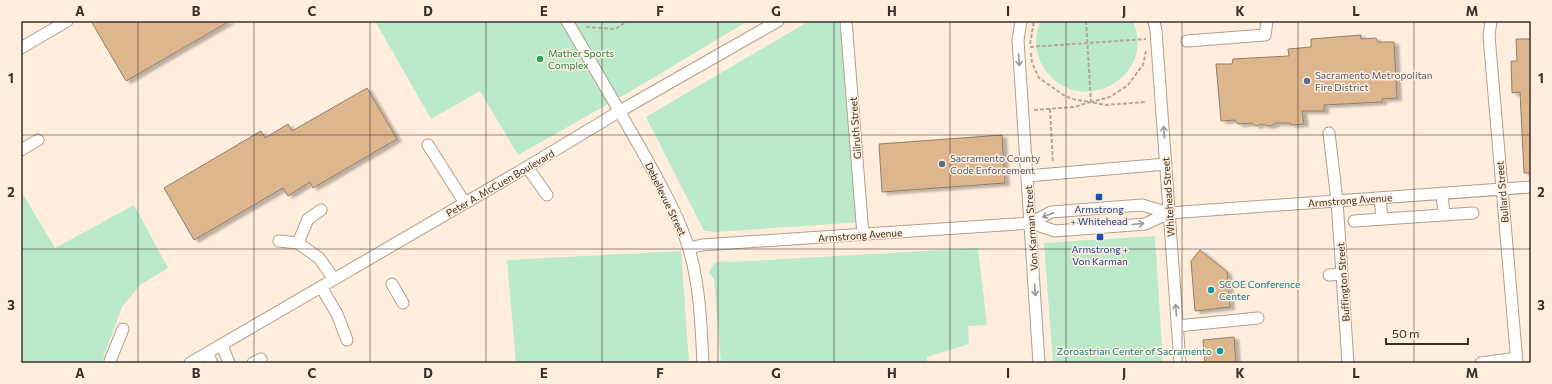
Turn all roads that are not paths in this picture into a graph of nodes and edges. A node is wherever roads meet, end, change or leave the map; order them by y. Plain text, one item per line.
1 (67, 21) edge
2 (567, 21) edge
3 (778, 21) edge
4 (846, 21) edge
5 (1021, 21) edge
6 (1267, 21) edge
7 (1491, 21) edge
8 (1155, 26) edge
9 (1187, 41) dead end
10 (21, 48) edge
11 (620, 111) junction
12 (1328, 133) dead end
13 (38, 140) dead end
14 (428, 145) dead end
15 (21, 150) edge
16 (1166, 164) junction
17 (528, 167) junction
18 (1027, 176) junction
19 (1531, 188) edge
20 (1502, 189) junction
21 (1442, 194) junction
22 (547, 196) dead end
23 (1380, 198) junction
24 (1337, 201) junction
25 (465, 203) junction
26 (321, 210) dead end
27 (1473, 212) dead end
28 (1169, 213) junction
29 (1444, 215) junction
30 (1382, 218) junction
31 (1354, 221) dead end
32 (1031, 223) junction
33 (863, 235) junction
34 (279, 241) dead end
35 (298, 243) junction
36 (689, 248) junction
37 (1342, 274) junction
38 (1329, 275) dead end
39 (334, 279) junction
40 (392, 284) dead end
41 (321, 287) junction
42 (403, 302) dead end
43 (1258, 318) dead end
44 (1177, 326) junction
45 (123, 329) dead end
46 (347, 340) dead end
47 (222, 344) junction
48 (209, 358) edge
49 (1517, 361) edge
50 (111, 363) edge
51 (190, 363) edge
52 (229, 363) edge
53 (703, 363) edge
54 (1039, 363) edge
55 (1180, 363) edge
56 (1348, 363) edge
57 (1481, 363) edge

1 - 10 street
2 - 11 street, Debellevue Street
3 - 11 street, Peter A. McCuen Boulevard
4 - 33 street, Gilruth Street
5 -> 18 street, Von Karman Street
6 - 9 street
7 - 20 street, Bullard Street
16 -> 8 street, Whitehead Street
11 - 17 street, Peter A. McCuen Boulevard
11 - 36 street, Debellevue Street
12 - 24 street, Buffington Street
13 - 15 street
14 - 25 street
16 - 18 street
16 - 28 street, Whitehead Street
17 - 22 street
17 - 25 street, Peter A. McCuen Boulevard
18 - 32 street, Von Karman Street
19 - 20 street, Armstrong Avenue
20 - 21 street, Armstrong Avenue
20 - 49 street, Bullard Street
21 - 23 street, Armstrong Avenue
21 - 29 street
23 - 24 street, Armstrong Avenue
23 - 30 street
24 - 28 street, Armstrong Avenue
24 - 37 street, Buffington Street
25 - 39 street, Peter A. McCuen Boulevard
26 - 35 street
27 - 29 street
32 -> 28 street, Armstrong Avenue
28 -> 32 street, Armstrong Avenue
44 -> 28 street, Whitehead Street
29 - 30 street
30 - 31 street
32 - 33 street, Armstrong Avenue
32 -> 54 street, Von Karman Street
33 - 36 street, Armstrong Avenue
34 - 35 street
35 - 39 street
36 - 53 street, Debellevue Street
37 - 38 street
37 - 56 street, Buffington Street
39 - 41 street, Peter A. McCuen Boulevard
40 - 42 street
41 - 46 street
41 - 47 street, Peter A. McCuen Boulevard
43 - 44 street
44 - 55 street, Whitehead Street
45 - 50 street
47 - 48 street, Peter A. McCuen Boulevard
47 - 52 street
48 - 51 street, Peter A. McCuen Boulevard
49 - 57 street

